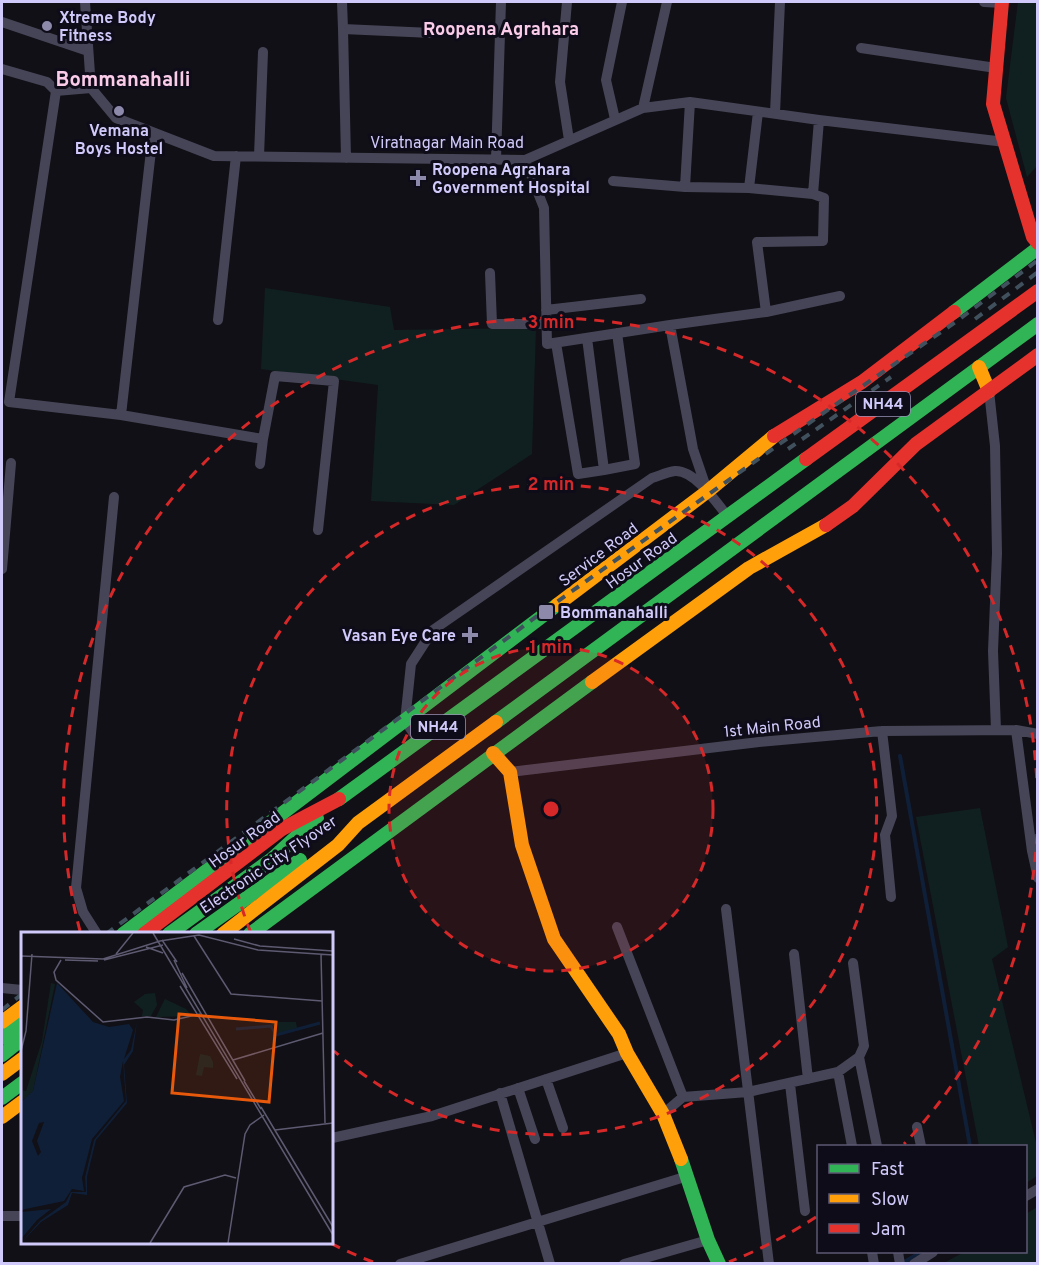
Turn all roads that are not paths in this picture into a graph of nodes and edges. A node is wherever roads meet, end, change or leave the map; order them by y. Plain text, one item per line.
1 (85, 2) edge
2 (342, 2) edge
3 (501, 2) edge
4 (567, 2) edge
5 (622, 2) edge
6 (667, 2) edge
7 (780, 2) edge
8 (984, 2) edge
9 (1002, 2) edge
10 (2, 22) edge
11 (343, 29) junction
12 (432, 33) dead end
13 (861, 48) dead end
14 (88, 51) junction
15 (263, 52) dead end
16 (996, 68) junction
17 (2, 69) edge
18 (91, 88) junction
19 (56, 91) junction
20 (690, 102) junction
21 (643, 108) junction
22 (758, 112) junction
23 (775, 113) junction
24 (615, 119) junction
25 (819, 120) junction
26 (153, 133) junction
27 (569, 140) junction
28 (1005, 142) junction
29 (236, 156) junction
30 (259, 156) junction
31 (346, 158) junction
32 (496, 159) junction
33 (525, 160) junction
34 (614, 181) dead end
35 (685, 187) junction
36 (749, 188) junction
37 (813, 194) junction
38 (1038, 243) edge
39 (1038, 248) edge
40 (490, 273) dead end
41 (1038, 291) edge
42 (840, 296) dead end
43 (641, 299) dead end
44 (546, 310) junction
45 (766, 312) junction
46 (218, 320) dead end
47 (546, 324) junction
48 (1038, 324) edge
49 (670, 325) junction
50 (617, 333) junction
51 (587, 338) junction
52 (556, 343) junction
53 (1038, 355) edge
54 (979, 367) junction
55 (989, 391) junction
56 (121, 415) junction
57 (263, 438) junction
58 (11, 463) dead end
59 (260, 464) dead end
60 (604, 470) junction
61 (708, 491) junction
62 (114, 497) dead end
63 (729, 517) junction
64 (318, 530) dead end
65 (2, 569) edge
66 (405, 721) junction
67 (996, 730) junction
68 (1016, 730) junction
69 (882, 731) junction
70 (1038, 734) edge
71 (420, 741) junction
72 (493, 753) junction
73 (510, 772) junction
74 (337, 800) junction
75 (358, 823) junction
76 (1038, 878) edge
77 (891, 897) dead end
78 (726, 909) dead end
79 (617, 927) dead end
80 (96, 932) edge
81 (124, 932) edge
82 (145, 932) edge
83 (170, 932) edge
84 (197, 932) edge
85 (224, 932) edge
86 (251, 932) edge
87 (794, 954) dead end
88 (853, 963) dead end
89 (2, 988) edge
90 (21, 990) edge
91 (21, 1008) edge
92 (2, 1023) edge
93 (21, 1024) edge
94 (2, 1038) edge
95 (21, 1041) edge
96 (627, 1053) junction
97 (2, 1055) edge
98 (859, 1057) junction
99 (21, 1060) edge
100 (838, 1072) junction
101 (2, 1074) edge
102 (546, 1078) junction
103 (808, 1079) junction
104 (21, 1084) edge
105 (790, 1084) junction
106 (518, 1088) junction
107 (748, 1092) junction
108 (500, 1093) junction
109 (683, 1097) junction
110 (2, 1098) edge
111 (21, 1103) edge
112 (663, 1114) junction
113 (2, 1117) edge
114 (917, 1127) dead end
115 (563, 1128) dead end
116 (333, 1138) edge
117 (535, 1139) dead end
118 (852, 1145) edge
119 (877, 1145) edge
120 (921, 1145) edge
121 (688, 1176) junction
122 (805, 1211) dead end
123 (2, 1216) edge
124 (21, 1216) edge
125 (539, 1222) junction
126 (708, 1240) junction
127 (930, 1253) edge
128 (400, 1263) edge
129 (550, 1263) edge
130 (624, 1263) edge
131 (719, 1263) edge
132 (769, 1263) edge
133 (914, 1263) edge

1 - 14 street
2 - 11 street
3 - 32 street
4 - 27 street
5 - 24 street
6 - 21 street
7 - 23 street
8 - 9 street
9 - 16 main road
10 - 14 street
11 - 12 street
11 - 31 street
13 - 16 street
14 - 18 street
15 - 30 street
16 - 28 main road
17 - 19 street
18 - 19 street
18 - 26 street, Viratnagar Main Road
19 - 56 street
20 - 21 street, Viratnagar Main Road
20 - 22 street, Viratnagar Main Road
20 - 35 street
21 - 24 street, Viratnagar Main Road
22 - 23 street, Viratnagar Main Road
22 - 36 street
23 - 25 street, Viratnagar Main Road
24 - 27 street, Viratnagar Main Road
25 - 28 street, Viratnagar Main Road
25 - 37 street
26 - 29 street, Viratnagar Main Road
26 - 56 street
27 - 33 street, Viratnagar Main Road
28 - 38 main road
29 - 30 street, Viratnagar Main Road
29 - 46 street
30 - 31 street, Viratnagar Main Road
31 - 32 street, Viratnagar Main Road
32 - 33 street, Viratnagar Main Road
33 - 44 street
34 - 35 street
35 - 36 street
36 - 37 street
37 - 45 street
39 - 61 main road, Service Road
40 - 47 street
41 - 63 main road, Hosur Road / NH44
42 - 45 street
43 - 44 street
44 - 47 street
45 - 49 street
47 - 52 street
48 - 54 main road, NH44
49 - 50 street
49 - 61 street
50 - 51 street
50 - 60 street
51 - 52 street
51 - 60 street
52 - 60 street
53 - 55 main road
54 - 55 main road
54 - 75 main road, NH44
55 - 67 street
55 - 72 main road
56 - 57 street
57 - 59 street
57 - 64 street
58 - 65 street
61 - 63 street
61 - 66 main road, Service Road
61 - 66 street
62 - 80 street
63 - 71 main road, Hosur Road / NH44
66 - 71 street
66 - 81 main road, Service Road
67 - 68 street, 1st Main Road
67 - 69 street, 1st Main Road
68 - 70 street, 1st Main Road
68 - 76 street
69 - 73 street, 1st Main Road
69 - 77 street
71 - 74 main road, Hosur Road / NH44
72 - 73 main road
72 - 86 main road
73 - 96 main road
74 - 82 main road, Hosur Road / NH44
74 - 83 main road, Electronic City Flyover
75 - 84 main road, Electronic City Flyover
75 - 85 main road, NH44
78 - 107 street
79 - 109 street
87 - 103 street
88 - 98 street
89 - 90 street
91 - 92 main road
93 - 94 main road
95 - 97 main road
96 - 102 street
96 - 112 main road
98 - 100 street
98 - 119 street
99 - 101 main road
100 - 103 street
100 - 118 street
102 - 106 street
102 - 115 street
103 - 105 street
104 - 110 main road
105 - 107 street
105 - 122 street
106 - 108 street
106 - 117 street
107 - 109 street
107 - 132 street
108 - 116 street
108 - 125 street
109 - 112 street
111 - 113 main road
112 - 121 main road
114 - 120 street
121 - 125 street
121 - 126 main road
123 - 124 street
125 - 128 street
125 - 129 street
126 - 130 street
126 - 131 main road
127 - 133 street

